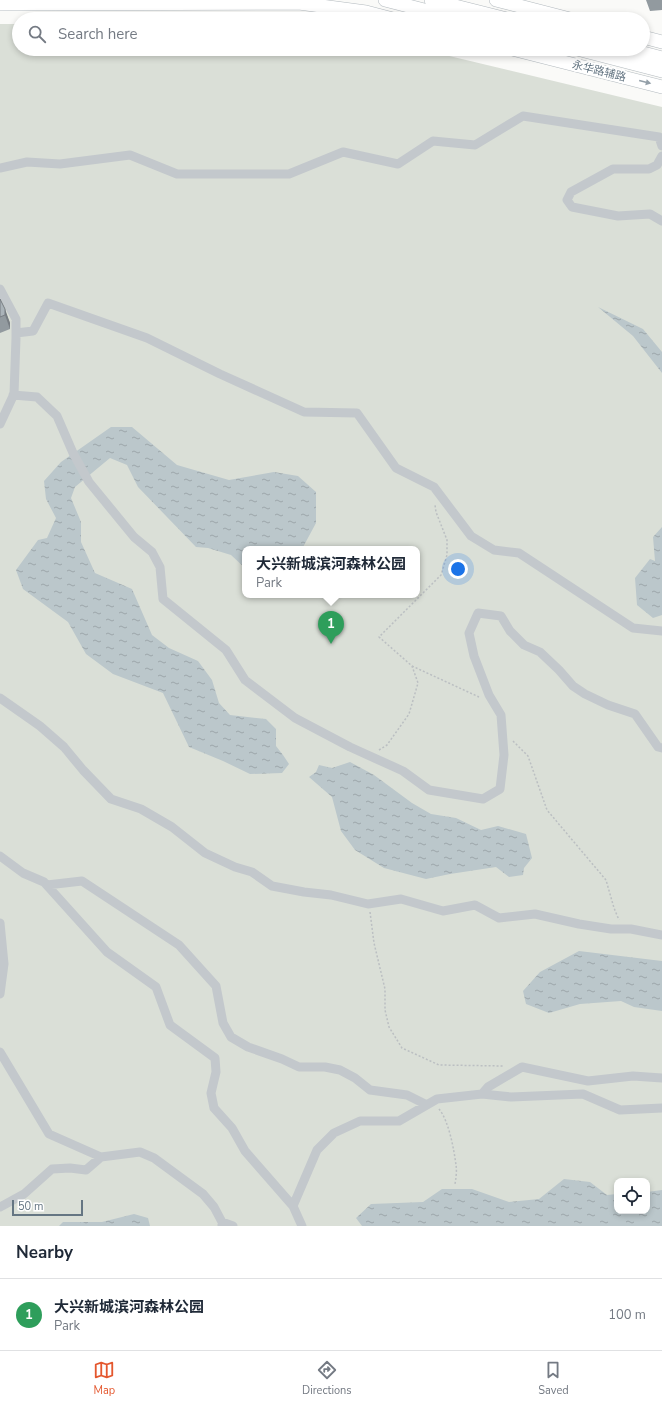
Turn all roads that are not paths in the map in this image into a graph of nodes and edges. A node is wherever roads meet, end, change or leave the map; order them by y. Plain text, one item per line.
1 (385, 0) edge
2 (431, 0) edge
3 (496, 0) edge
4 (0, 4) edge
5 (366, 12) edge
6 (432, 12) edge
7 (479, 12) edge
8 (543, 12) edge
9 (650, 39) edge
10 (662, 42) edge
11 (650, 55) edge
12 (540, 56) edge
13 (604, 56) edge
14 (662, 58) edge
15 (662, 71) edge
16 (662, 87) edge
17 (662, 146) edge
18 (662, 156) edge
19 (0, 168) edge
20 (662, 222) edge
21 (0, 289) edge
22 (16, 333) junction
23 (13, 395) junction
24 (0, 424) edge
25 (662, 631) edge
26 (0, 698) edge
27 (662, 748) edge
28 (0, 856) edge
29 (47, 885) junction
30 (0, 923) edge
31 (662, 935) edge
32 (0, 994) edge
33 (0, 1052) edge
34 (662, 1078) edge
35 (482, 1094) junction
36 (429, 1103) junction
37 (662, 1108) edge
38 (101, 1157) junction
39 (0, 1206) edge
40 (293, 1206) junction
41 (222, 1224) edge
42 (233, 1226) edge
43 (302, 1226) edge

1 - 6 street
2 - 7 street
3 - 8 street
4 - 5 street
9 - 10 street
11 - 14 street
12 -> 16 street, 永华路辅路
13 - 15 street
17 - 19 street
18 - 20 street
21 - 22 street
22 - 23 street
22 - 25 street
23 - 24 street
23 - 27 street
26 - 31 street
28 - 29 street
29 - 36 street
29 - 40 street
30 - 32 street
33 - 38 street
34 - 35 street
35 - 36 street
35 - 37 street
36 - 40 street
38 - 39 street
38 - 41 street
40 - 43 street
41 - 42 street

